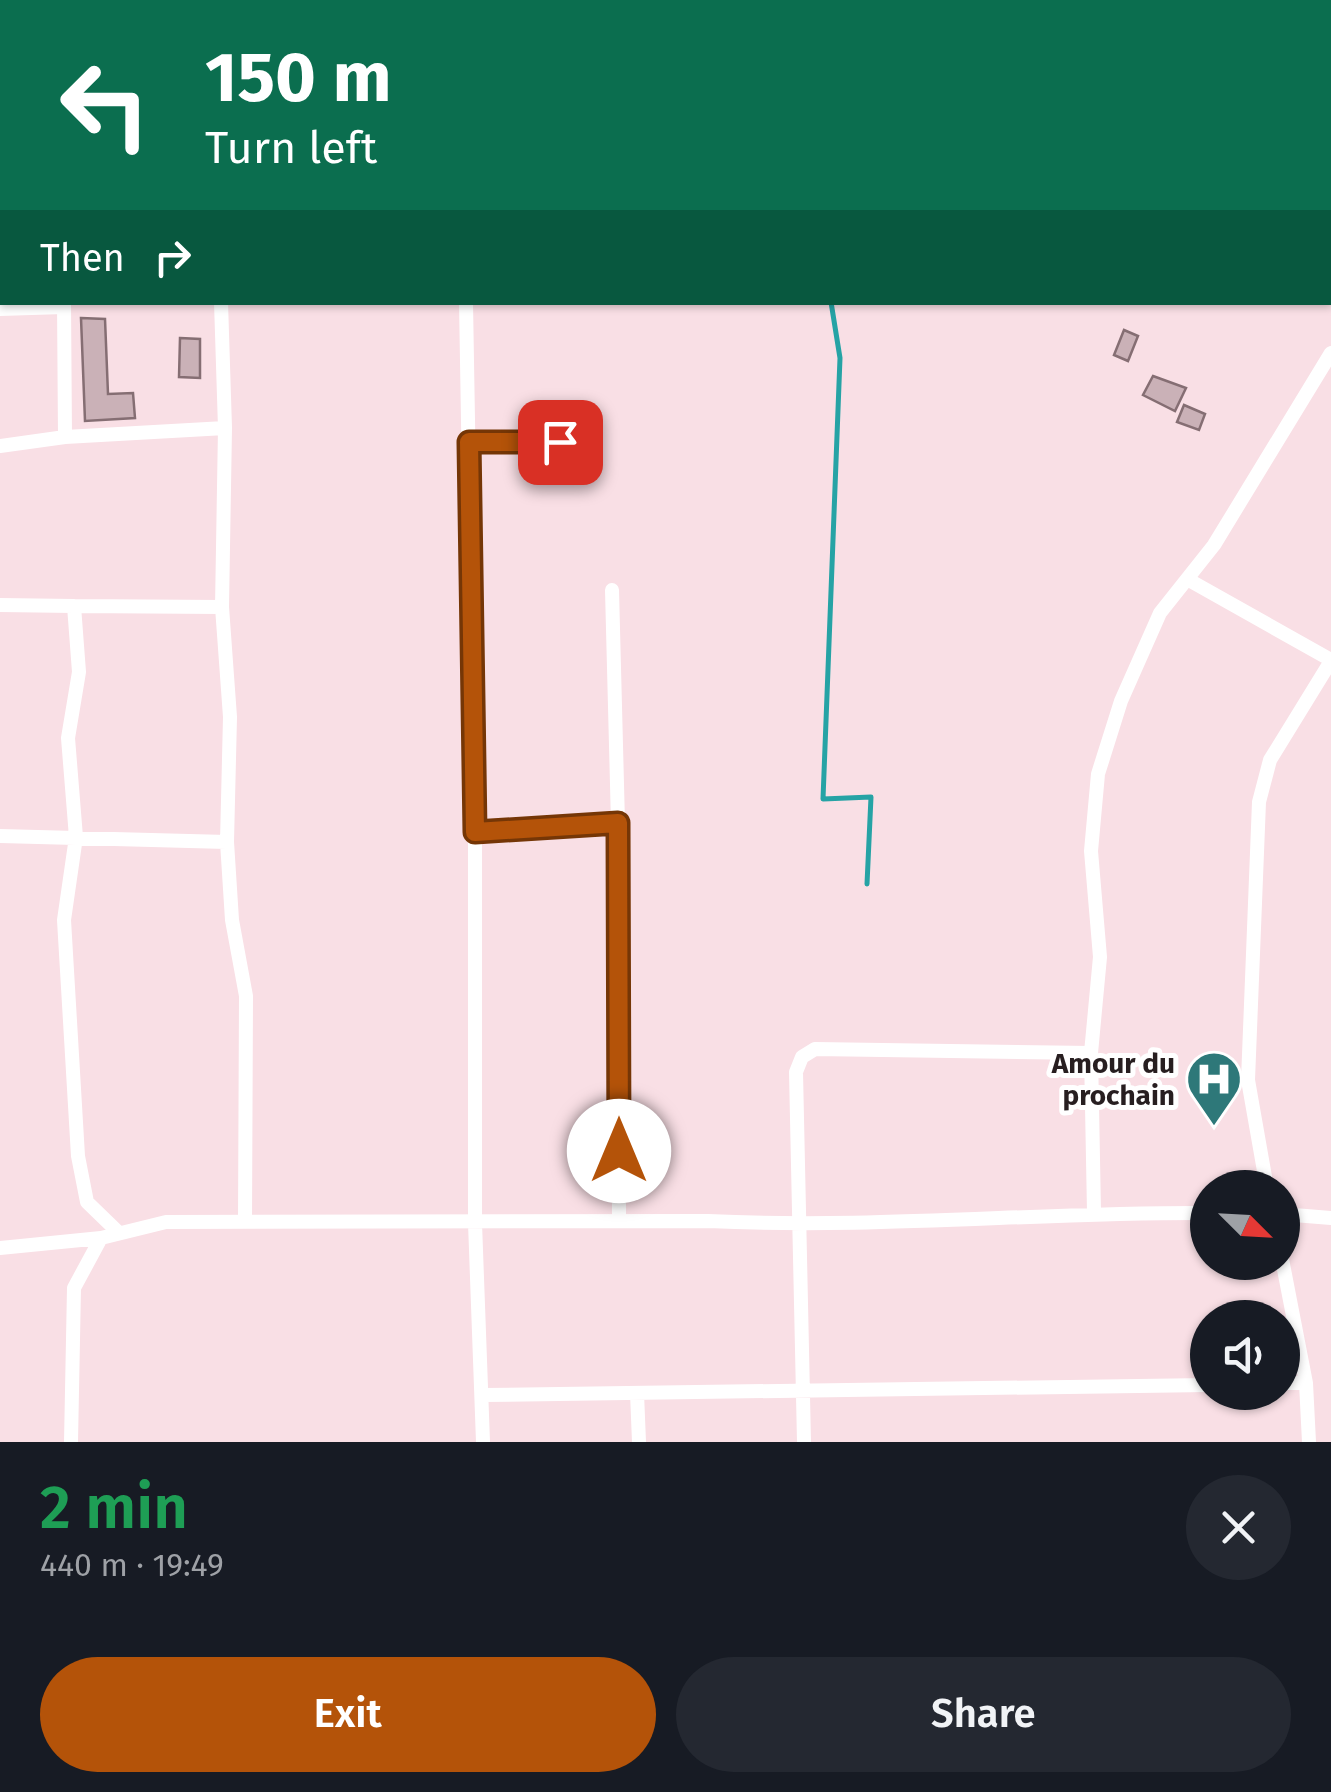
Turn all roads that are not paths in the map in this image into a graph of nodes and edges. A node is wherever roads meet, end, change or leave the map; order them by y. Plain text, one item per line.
1 (931, 0) edge
2 (1001, 0) edge
3 (1127, 0) edge
4 (1226, 0) edge
5 (64, 305) edge
6 (220, 305) edge
7 (466, 305) edge
8 (0, 310) edge
9 (1331, 353) edge
10 (225, 428) junction
11 (65, 438) junction
12 (469, 442) junction
13 (590, 442) dead end
14 (0, 446) edge
15 (1187, 579) junction
16 (612, 590) dead end
17 (0, 604) edge
18 (74, 606) junction
19 (222, 606) junction
20 (1331, 660) edge
21 (618, 823) junction
22 (475, 832) junction
23 (0, 836) edge
24 (76, 837) junction
25 (227, 842) junction
26 (1091, 1053) junction
27 (1264, 1170) edge
28 (1094, 1212) junction
29 (1190, 1213) edge
30 (1300, 1215) edge
31 (1331, 1218) edge
32 (619, 1221) junction
33 (245, 1222) junction
34 (475, 1223) junction
35 (797, 1225) junction
36 (118, 1233) junction
37 (102, 1238) junction
38 (0, 1248) edge
39 (1286, 1280) edge
40 (1300, 1383) edge
41 (1306, 1383) junction
42 (1190, 1385) edge
43 (802, 1392) junction
44 (637, 1394) junction
45 (483, 1396) junction
46 (71, 1442) edge
47 (483, 1442) edge
48 (638, 1442) edge
49 (804, 1442) edge
50 (1309, 1442) edge

1 - 2 street
3 - 4 street
5 - 8 street
5 - 11 street
6 - 10 street
7 - 12 street
9 - 15 street
10 - 11 street
10 - 19 street
11 - 14 street
12 - 13 street
12 - 22 street
15 - 20 street
15 - 26 street
16 - 21 street
17 - 18 street
18 - 19 street
18 - 24 street
19 - 25 street
20 - 27 street
21 - 22 street
21 - 32 street
22 - 34 street
23 - 24 street
24 - 25 street
24 - 36 street
25 - 33 street
26 - 28 street
26 - 35 street
28 - 29 street
28 - 35 street
30 - 31 street
32 - 34 street
32 - 35 street
33 - 34 street
33 - 36 street
34 - 45 street
35 - 43 street
36 - 37 street
37 - 38 street
37 - 46 street
39 - 41 street
40 - 41 street
41 - 50 street
42 - 43 street
43 - 44 street
43 - 49 street
44 - 45 street
44 - 48 street
45 - 47 street

